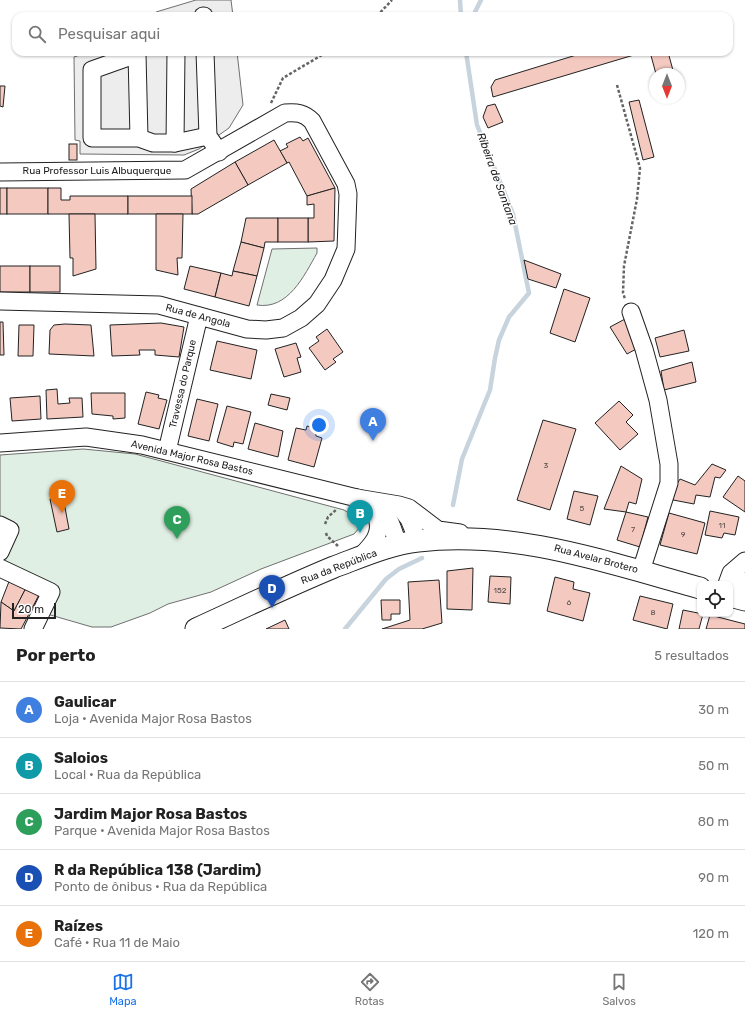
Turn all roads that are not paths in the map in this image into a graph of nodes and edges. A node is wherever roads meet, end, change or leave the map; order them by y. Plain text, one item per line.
1 (130, 56) edge
2 (136, 56) edge
3 (176, 56) edge
4 (205, 56) edge
5 (208, 136) junction
6 (139, 138) junction
7 (175, 143) junction
8 (219, 152) junction
9 (0, 172) edge
10 (347, 240) joint
11 (0, 301) edge
12 (631, 312) road end
13 (199, 316) junction
14 (0, 443) edge
15 (167, 451) junction
16 (357, 498) junction
17 (399, 505) junction
18 (0, 525) edge
19 (490, 539) junction
20 (408, 543) junction
21 (0, 552) edge
22 (360, 557) junction
23 (745, 561) edge
24 (0, 568) edge
25 (745, 568) edge
26 (641, 572) junction
27 (697, 587) edge
28 (737, 592) edge
29 (33, 629) edge
30 (196, 629) edge

1 - 6 street
2 - 6 street
3 - 7 street
4 - 5 street
5 - 7 street
5 - 8 street
6 - 7 street
8 - 9 street, Rua Professor Luis Albuquerque
8 - 10 street, Rua Professor Luis Albuquerque
10 - 13 street, Rua de Angola
11 - 13 street, Rua de Angola
12 - 26 street
13 - 15 street, Travessa do Parque
14 - 15 street, Avenida Major Rosa Bastos
15 - 16 street, Avenida Major Rosa Bastos
16 - 17 street
16 - 20 street
16 - 22 street
17 - 19 street
17 - 20 street
18 - 21 street
19 - 20 main road, Rua da República
19 - 26 main road, Rua Avelar Brotero
20 - 22 main road, Rua da República
22 - 30 main road, Rua da República
23 - 25 street
23 - 28 street
24 - 29 street
26 - 27 main road, Rua Avelar Brotero

